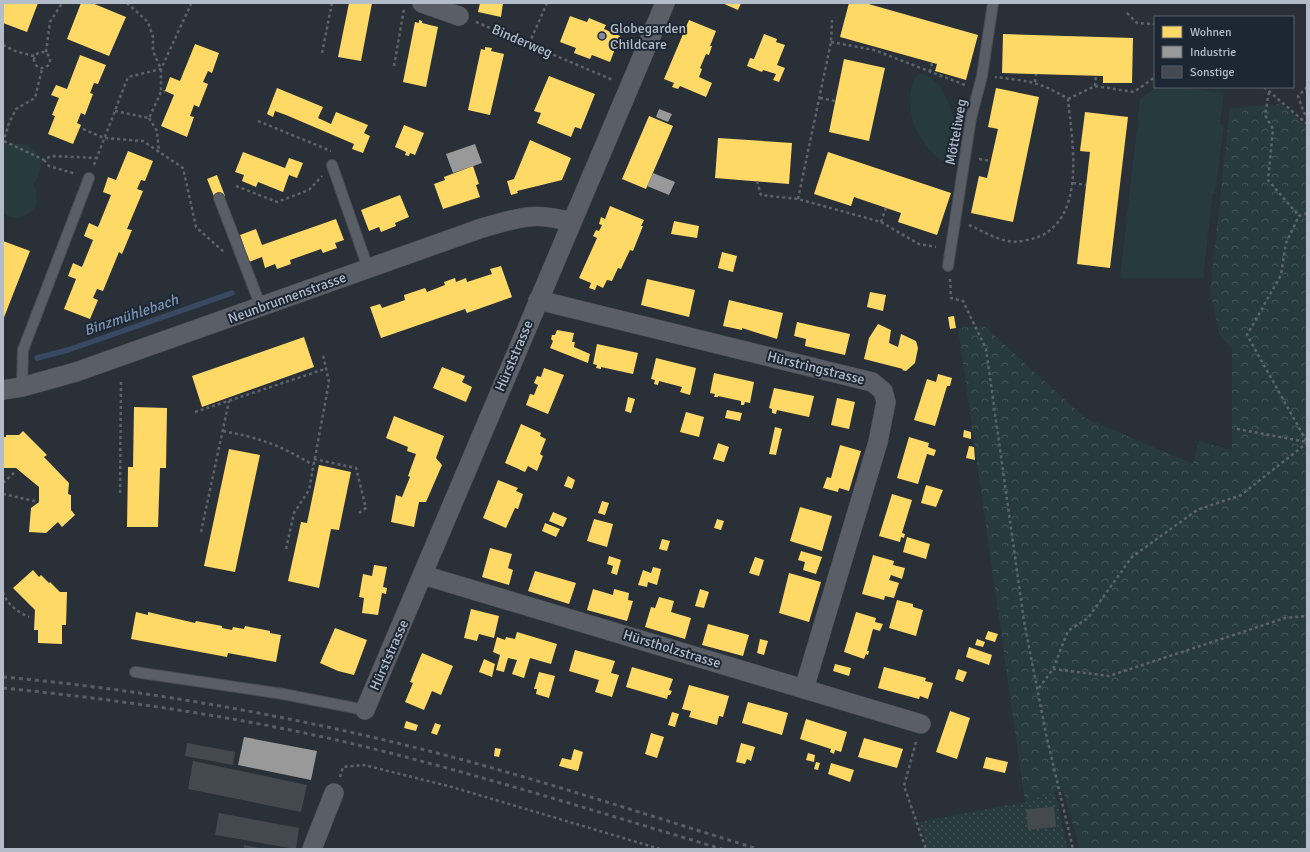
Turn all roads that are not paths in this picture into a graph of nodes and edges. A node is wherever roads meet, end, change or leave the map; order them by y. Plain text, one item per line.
1 (422, 3) edge
2 (665, 3) edge
3 (993, 3) edge
4 (459, 16) road end
5 (332, 165) road end
6 (89, 178) road end
7 (219, 198) dead end
8 (571, 222) junction
9 (948, 266) dead end
10 (368, 268) junction
11 (538, 300) junction
12 (261, 307) junction
13 (22, 387) junction
14 (3, 390) edge
15 (423, 575) junction
16 (135, 672) dead end
17 (804, 689) junction
18 (365, 710) joint
19 (921, 724) road end
20 (334, 793) road end
21 (312, 849) edge

1 - 4 street
2 - 8 street, Hürststrasse
3 - 9 lane, Mötteliweg
5 - 10 lane
6 - 13 lane
7 - 12 lane
8 - 10 street, Neunbrunnenstrasse
8 - 11 street, Hürststrasse
10 - 12 street, Neunbrunnenstrasse
11 - 15 street, Hürststrasse
11 - 17 street, Hürstringstrasse
12 - 13 street, Neunbrunnenstrasse
13 - 14 street, Neunbrunnenstrasse
15 - 17 street, Hürstholzstrasse
15 - 18 street, Hürststrasse
16 - 18 lane
17 - 19 street, Hürstholzstrasse
20 - 21 street

